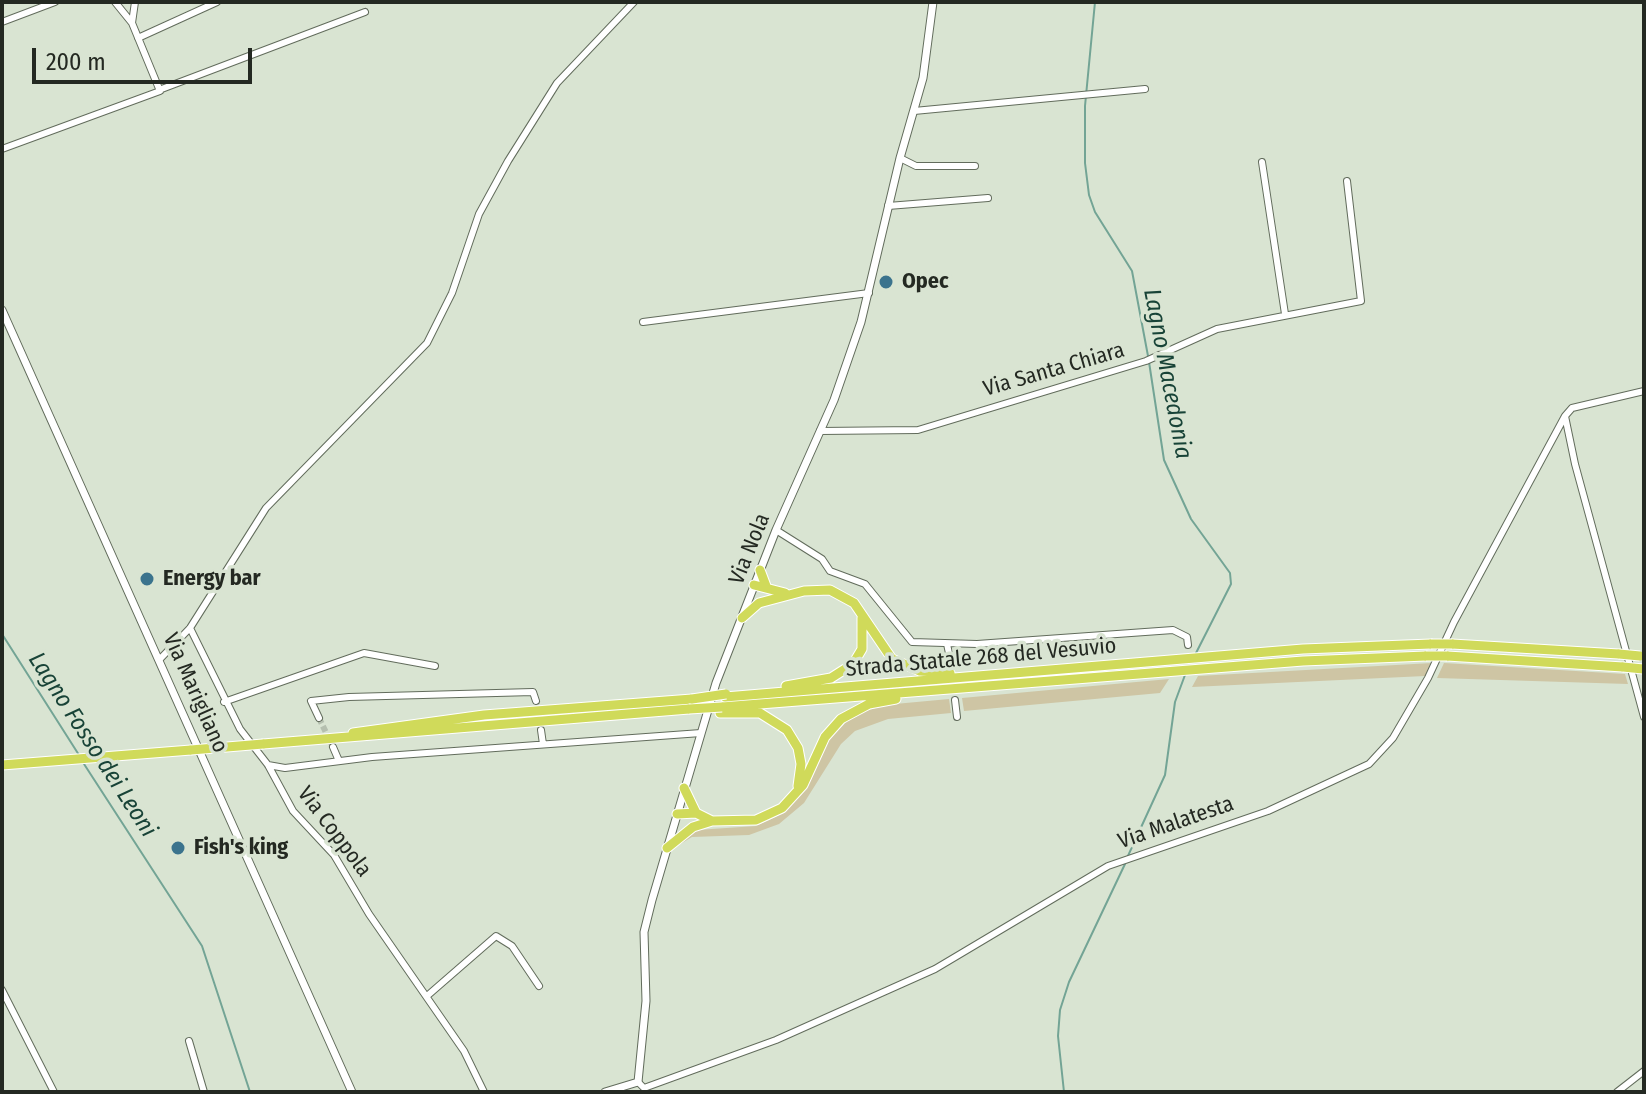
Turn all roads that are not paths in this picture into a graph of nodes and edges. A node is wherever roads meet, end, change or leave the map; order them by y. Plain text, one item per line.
1 (55, 2) edge
2 (115, 2) edge
3 (135, 2) edge
4 (217, 2) edge
5 (634, 2) edge
6 (933, 2) edge
7 (365, 12) dead end
8 (2, 22) edge
9 (132, 23) junction
10 (138, 38) junction
11 (1145, 89) dead end
12 (160, 90) junction
13 (914, 111) junction
14 (2, 149) edge
15 (900, 158) junction
16 (1262, 162) dead end
17 (975, 166) dead end
18 (1347, 181) dead end
19 (988, 198) dead end
20 (888, 206) junction
21 (869, 293) junction
22 (2, 310) edge
23 (1285, 314) junction
24 (643, 322) dead end
25 (1644, 391) edge
26 (1565, 416) junction
27 (820, 431) junction
28 (776, 530) junction
29 (760, 570) junction
30 (766, 586) junction
31 (754, 587) junction
32 (789, 594) junction
33 (767, 601) junction
34 (860, 611) junction
35 (742, 618) junction
36 (190, 628) junction
37 (947, 644) junction
38 (1188, 645) dead end
39 (1642, 656) edge
40 (160, 659) junction
41 (951, 663) dead end
42 (1204, 664) junction
43 (435, 666) dead end
44 (1171, 666) junction
45 (1644, 669) edge
46 (1046, 671) junction
47 (962, 688) junction
48 (955, 700) dead end
49 (536, 701) dead end
50 (224, 702) junction
51 (723, 703) junction
52 (690, 708) junction
53 (957, 717) dead end
54 (1644, 717) edge
55 (319, 718) dead end
56 (541, 730) dead end
57 (701, 733) junction
58 (322, 739) junction
59 (543, 744) junction
60 (333, 747) tunnel mouth
61 (339, 761) junction
62 (2, 765) edge
63 (268, 765) junction
64 (684, 788) junction
65 (797, 789) junction
66 (696, 813) junction
67 (676, 816) junction
68 (712, 821) junction
69 (693, 827) junction
70 (667, 848) junction
71 (539, 986) dead end
72 (2, 990) edge
73 (427, 996) junction
74 (189, 1041) dead end
75 (1644, 1071) edge
76 (642, 1087) edge
77 (54, 1092) edge
78 (204, 1092) edge
79 (352, 1092) edge
80 (484, 1092) edge
81 (605, 1092) edge
82 (1617, 1092) edge

1 - 8 street
2 - 9 street
3 - 9 street
4 - 10 street
5 - 36 street
6 - 13 street, Via Nola
7 - 12 street
9 - 10 street
10 - 12 street
11 - 13 street
12 - 14 street
13 - 15 street, Via Nola
15 - 17 street
15 - 20 street, Via Nola
16 - 23 street
18 - 23 street, Via Santa Chiara
19 - 20 street
20 - 21 street, Via Nola
21 - 24 street
21 - 27 street, Via Nola
22 - 40 street, Via Marigliano
23 - 27 street, Via Santa Chiara
25 - 26 street
26 - 54 street
26 - 76 street, Via Malatesta
27 - 28 street, Via Nola
28 - 29 street, Via Nola
28 - 37 street
29 - 30 highway
29 - 31 street, Via Nola
30 - 31 highway
30 - 32 highway
31 - 33 highway
31 - 35 street, Via Nola
32 - 33 highway
32 - 34 highway
33 - 35 highway
34 - 46 highway
34 - 51 highway
35 - 57 street, Via Nola
36 - 40 street
36 - 50 street, Via Coppola
37 - 38 street
37 - 41 street
39 - 42 highway, Strada Statale 268 del Vesuvio, bridge
40 - 79 street, Via Marigliano
42 - 44 highway, Strada Statale 268 del Vesuvio
42 - 45 highway, Strada Statale 268 del Vesuvio, bridge
43 - 50 street
44 - 46 highway, Strada Statale 268 del Vesuvio
44 - 47 highway, Strada Statale 268 del Vesuvio
46 - 51 highway, Strada Statale 268 del Vesuvio
47 - 51 highway, Strada Statale 268 del Vesuvio
47 - 65 highway
48 - 53 street
49 - 55 street
50 - 63 street, Via Coppola
51 - 52 highway, Strada Statale 268 del Vesuvio, bridge
51 - 65 highway
52 - 58 highway, Strada Statale 268 del Vesuvio
52 - 58 highway, Strada Statale 268 del Vesuvio
56 - 59 street
57 - 59 street
57 - 64 street, Via Nola
58 - 62 highway, Strada Statale 268 del Vesuvio, bridge
59 - 61 street
60 - 61 street
61 - 63 street
63 - 73 street, Via Coppola
64 - 66 highway
64 - 67 street, Via Nola
65 - 68 highway
66 - 67 highway
66 - 68 highway
67 - 69 highway
67 - 70 street, Via Nola
68 - 69 highway
69 - 70 highway
70 - 76 street, Via Nola
71 - 73 street
72 - 77 street
73 - 80 street, Via Coppola
74 - 78 street
75 - 82 street
76 - 81 street

